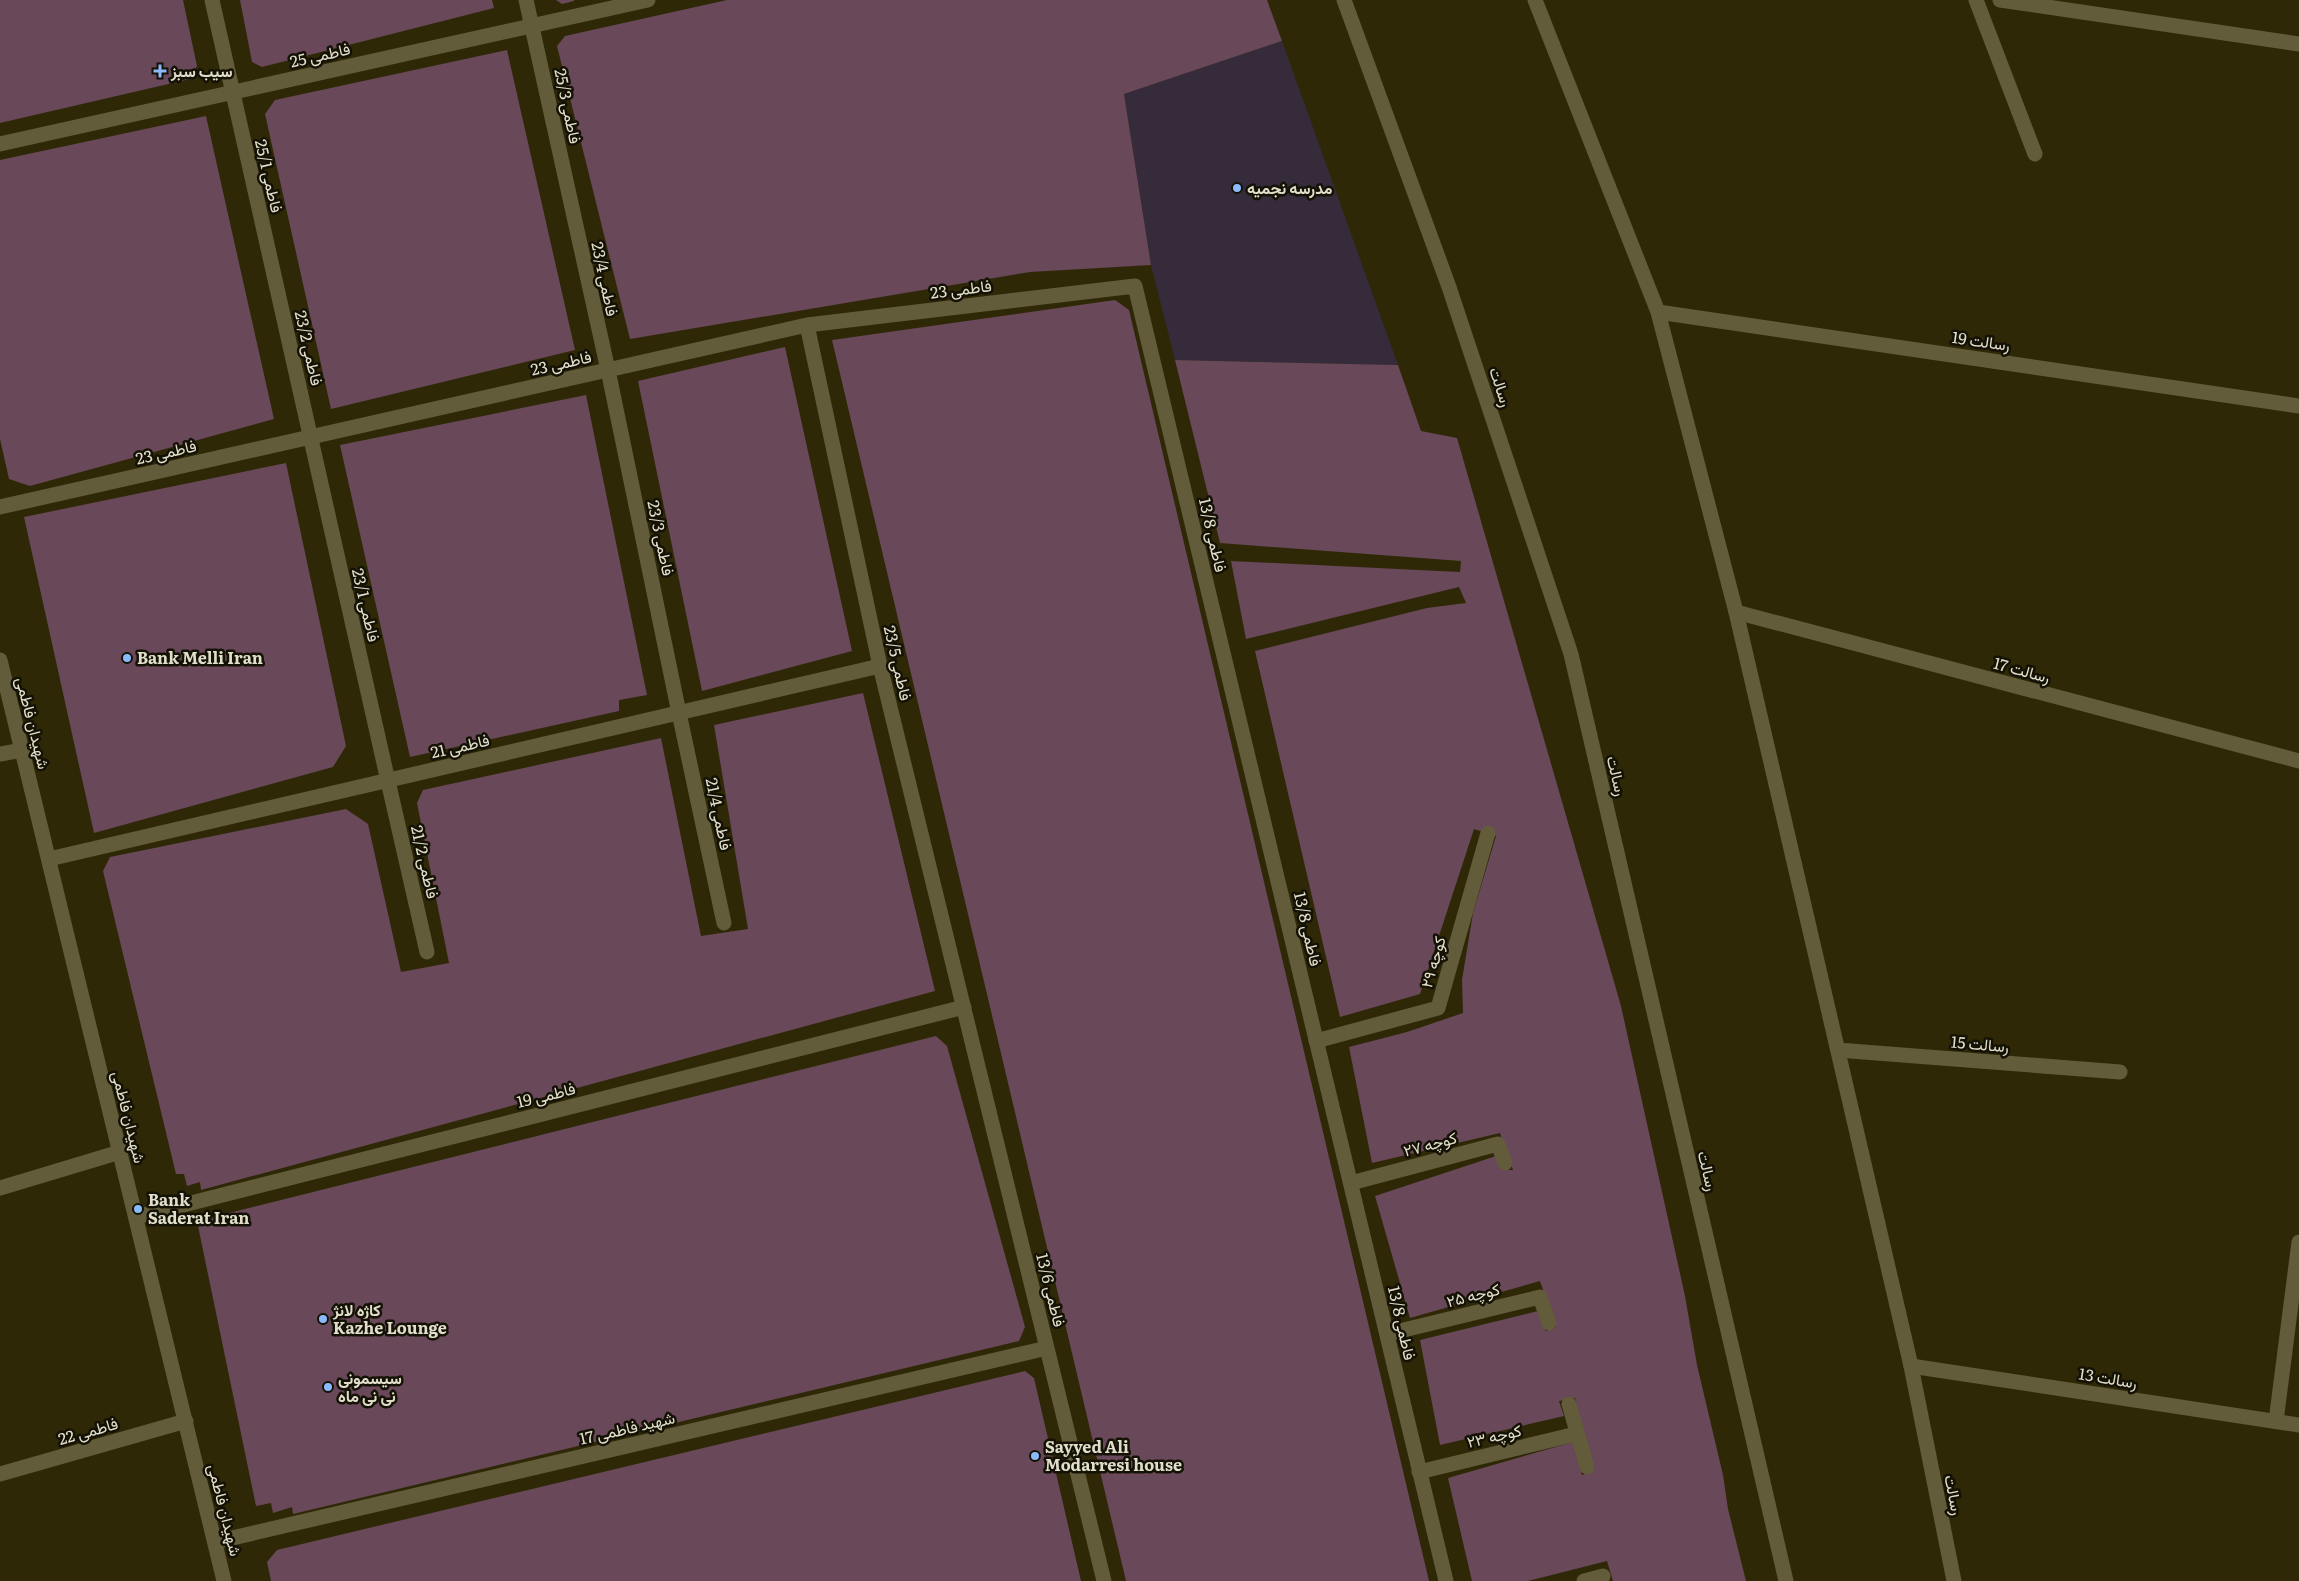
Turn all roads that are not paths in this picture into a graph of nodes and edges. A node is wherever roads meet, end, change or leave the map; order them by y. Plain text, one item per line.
1 (212, 0) edge
2 (526, 0) edge
3 (648, 0) edge
4 (1344, 0) edge
5 (1535, 0) edge
6 (1976, 0) edge
7 (2000, 0) edge
8 (532, 26) junction
9 (2299, 44) edge
10 (231, 93) junction
11 (0, 144) edge
12 (2035, 154) dead end
13 (569, 194) joint
14 (272, 267) joint
15 (1135, 286) joint
16 (1658, 312) junction
17 (807, 325) junction
18 (608, 370) junction
19 (2299, 406) edge
20 (311, 437) junction
21 (0, 507) edge
22 (1736, 612) junction
23 (0, 660) edge
24 (880, 666) junction
25 (680, 713) junction
26 (22, 750) junction
27 (0, 754) edge
28 (2299, 761) edge
29 (388, 780) junction
30 (1488, 833) dead end
31 (49, 859) junction
32 (724, 923) dead end
33 (427, 952) dead end
34 (964, 1007) junction
35 (1316, 1041) junction
36 (1838, 1050) junction
37 (2120, 1072) dead end
38 (120, 1152) junction
39 (1505, 1163) dead end
40 (1351, 1183) junction
41 (0, 1188) edge
42 (136, 1217) junction
43 (2299, 1242) edge
44 (1549, 1323) dead end
45 (1387, 1334) junction
46 (1048, 1348) junction
47 (1911, 1366) junction
48 (1569, 1404) dead end
49 (186, 1421) junction
50 (2276, 1421) junction
51 (2299, 1425) edge
52 (1576, 1434) junction
53 (1587, 1467) dead end
54 (1419, 1472) junction
55 (0, 1474) edge
56 (215, 1542) junction
57 (1603, 1576) dead end
58 (224, 1581) edge
59 (1104, 1581) edge
60 (1446, 1581) edge
61 (1584, 1581) edge
62 (1786, 1581) edge
63 (1954, 1581) edge

1 - 10 street, فاطمی 25/1
2 - 8 street, فاطمی 25/3
3 - 8 street, فاطمی 25
4 - 62 street, رسالت
5 - 16 street, رسالت
6 - 12 street
7 - 9 street
8 - 10 street, فاطمی 25
8 - 13 street, فاطمی 25/3
10 - 11 street, فاطمی 25
10 - 14 street, فاطمی 25/1
13 - 18 street, فاطمی 23/4
14 - 20 street, فاطمی 23/2
15 - 17 street, فاطمی 23
15 - 35 street, فاطمی 13/8
16 - 19 street, رسالت 19
16 - 22 street, رسالت
17 - 18 street, فاطمی 23
17 - 24 street, فاطمی 23/5
18 - 20 street, فاطمی 23
18 - 25 street, فاطمی 23/3
20 - 21 street, فاطمی 23
20 - 29 street, فاطمی 23/1
22 - 28 street, رسالت 17
22 - 36 street, رسالت
23 - 26 street, شهیدان فاطمی
24 - 25 street, فاطمی 21
24 - 34 street, فاطمی 23/5
25 - 29 street, فاطمی 21
25 - 32 street, فاطمی 21/4
26 - 27 street
26 - 31 street, شهیدان فاطمی
29 - 31 street, فاطمی 21
29 - 33 street, فاطمی 21/2
30 - 35 street, کوچه ۲۹
31 - 38 street, شهیدان فاطمی
34 - 42 street, فاطمی 19
34 - 46 street, فاطمی 13/6
35 - 40 street, فاطمی 13/8
36 - 37 street, رسالت 15
36 - 47 street, رسالت
38 - 41 street
38 - 42 street, شهیدان فاطمی
39 - 40 street, کوچه ۲۷
40 - 45 street, فاطمی 13/8
42 - 49 street, شهیدان فاطمی
43 - 50 street
44 - 45 street, کوچه ۲۵
45 - 54 street, فاطمی 13/8
46 - 56 street, شهید فاطمی 17
46 - 59 street, فاطمی 13/6
47 - 50 street, رسالت 13
47 - 63 street, رسالت
48 - 52 street
49 - 55 street, فاطمی 22
49 - 56 street, شهیدان فاطمی
50 - 51 street, رسالت 13
52 - 53 street
52 - 54 street, کوچه ۲۳
54 - 60 street, فاطمی 13/8
56 - 58 street, شهیدان فاطمی
57 - 61 street

